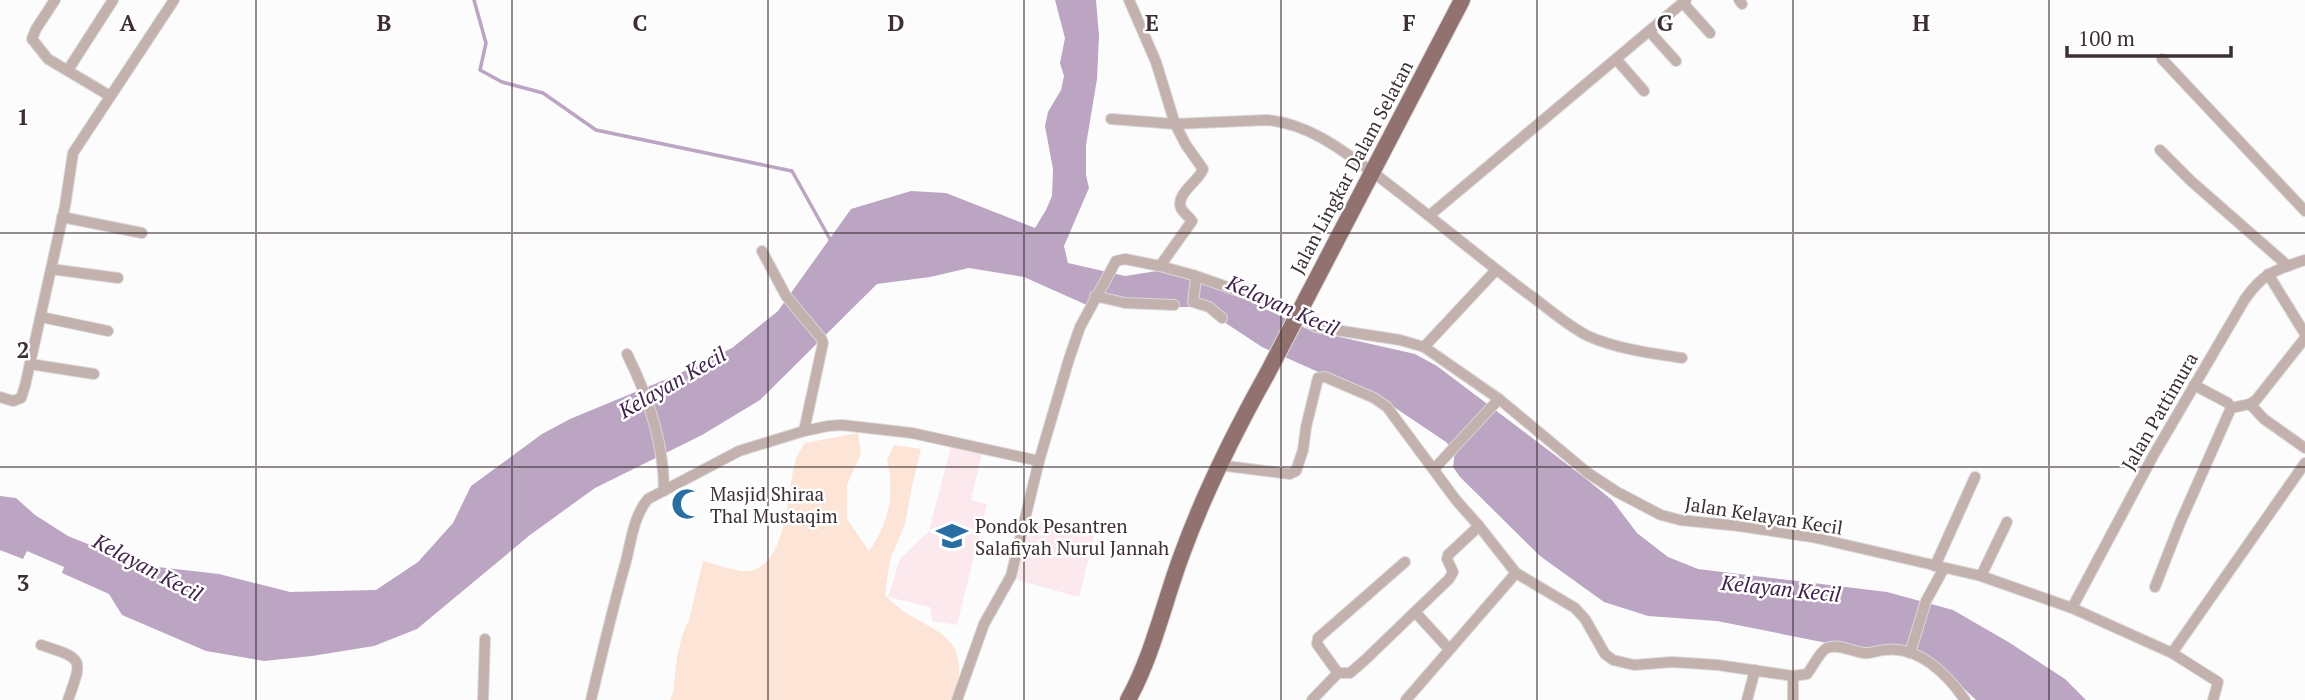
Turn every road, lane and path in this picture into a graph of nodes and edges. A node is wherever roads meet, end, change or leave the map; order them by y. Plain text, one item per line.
1 (55, 0) edge
2 (113, 0) edge
3 (174, 0) edge
4 (1129, 0) edge
5 (1462, 0) edge
6 (1685, 1) edge
7 (1649, 31) junction
8 (1710, 33) dead end
9 (1616, 59) junction
10 (2162, 59) dead end
11 (1676, 61) dead end
12 (68, 70) junction
13 (1644, 91) dead end
14 (110, 96) junction
15 (1111, 119) dead end
16 (1175, 124) junction
17 (2160, 150) dead end
18 (1372, 172) junction
19 (2305, 211) edge
20 (1430, 215) junction
21 (62, 217) junction
22 (142, 233) dead end
23 (761, 251) dead end
24 (2305, 260) edge
25 (1160, 266) junction
26 (2288, 266) junction
27 (51, 270) junction
28 (1496, 270) junction
29 (2268, 274) junction
30 (1194, 276) junction
31 (118, 278) dead end
32 (1096, 296) junction
33 (1174, 305) dead end
34 (41, 317) junction
35 (1222, 317) dead end
36 (107, 331) dead end
37 (2305, 336) edge
38 (1424, 347) junction
39 (627, 354) dead end
40 (1682, 358) dead end
41 (30, 364) junction
42 (94, 374) dead end
43 (2194, 385) junction
44 (0, 397) edge
45 (1497, 401) junction
46 (2250, 404) junction
47 (2231, 408) junction
48 (804, 431) junction
49 (2305, 448) edge
50 (1039, 461) junction
51 (1218, 465) junction
52 (1434, 469) junction
53 (2303, 470) edge
54 (1975, 477) dead end
55 (664, 491) junction
56 (2007, 522) dead end
57 (1479, 526) junction
58 (1405, 562) dead end
59 (1940, 567) junction
60 (1516, 573) junction
61 (1981, 576) junction
62 (2155, 587) dead end
63 (2072, 608) junction
64 (1415, 612) junction
65 (485, 639) dead end
66 (41, 645) dead end
67 (1449, 649) junction
68 (1910, 651) junction
69 (2172, 653) junction
70 (1755, 670) junction
71 (1338, 673) junction
72 (1793, 676) junction
73 (68, 700) edge
74 (483, 700) edge
75 (591, 700) edge
76 (957, 700) edge
77 (1128, 700) edge
78 (1312, 700) edge
79 (1406, 700) edge
80 (1747, 700) edge
81 (1793, 700) edge
82 (1965, 700) edge
83 (2213, 700) edge

1 - 12 street
2 - 12 street
3 - 14 street
4 - 16 street
5 - 18 main road, Jalan Lingkar Dalam Selatan
6 - 7 street
6 - 8 street
7 - 9 street
7 - 11 street
9 - 13 street
9 - 20 street
10 - 19 street
12 - 14 street
14 - 21 street
15 - 16 street
16 - 18 street
16 - 25 street
17 - 26 street
18 - 20 street
18 - 51 main road, Jalan Lingkar Dalam Selatan, bridge
20 - 28 street
21 - 22 street
21 - 27 street
23 - 48 street
24 - 26 street, Jalan Pattimura
25 - 30 street, Jalan Kelayan Kecil
25 - 32 street, Jalan Kelayan Kecil
26 - 29 street, Jalan Pattimura
27 - 31 street
27 - 34 street
28 - 38 street
28 - 40 street
29 - 37 street
29 - 43 street, Jalan Pattimura
30 - 35 street
30 - 38 street, Jalan Kelayan Kecil
32 - 33 street
32 - 50 street
34 - 36 street
34 - 41 street
37 - 46 street
38 - 45 street, Jalan Kelayan Kecil
39 - 55 street
41 - 42 street
41 - 44 street
43 - 47 street
43 - 63 street, Jalan Pattimura
45 - 52 street
45 - 59 street, Jalan Kelayan Kecil
46 - 47 street
46 - 49 street
47 - 62 street
48 - 50 street
48 - 55 street
50 - 76 street
51 - 52 street
51 - 77 main road, Jalan Lingkar Dalam Selatan
52 - 57 street
53 - 69 street
54 - 59 street
55 - 75 street
56 - 61 street
57 - 60 street
57 - 64 street
58 - 71 street
59 - 61 street, Jalan Kelayan Kecil
59 - 68 street
60 - 67 street
60 - 70 street
61 - 63 street, Jalan Kelayan Kecil
63 - 69 street, Jalan Kelayan Kecil
64 - 67 street
64 - 71 street
65 - 74 street
66 - 73 street
67 - 79 street
68 - 72 street
68 - 82 street
69 - 83 street, Jalan Kelayan Kecil
70 - 72 street
70 - 80 street
71 - 78 street
72 - 81 street

